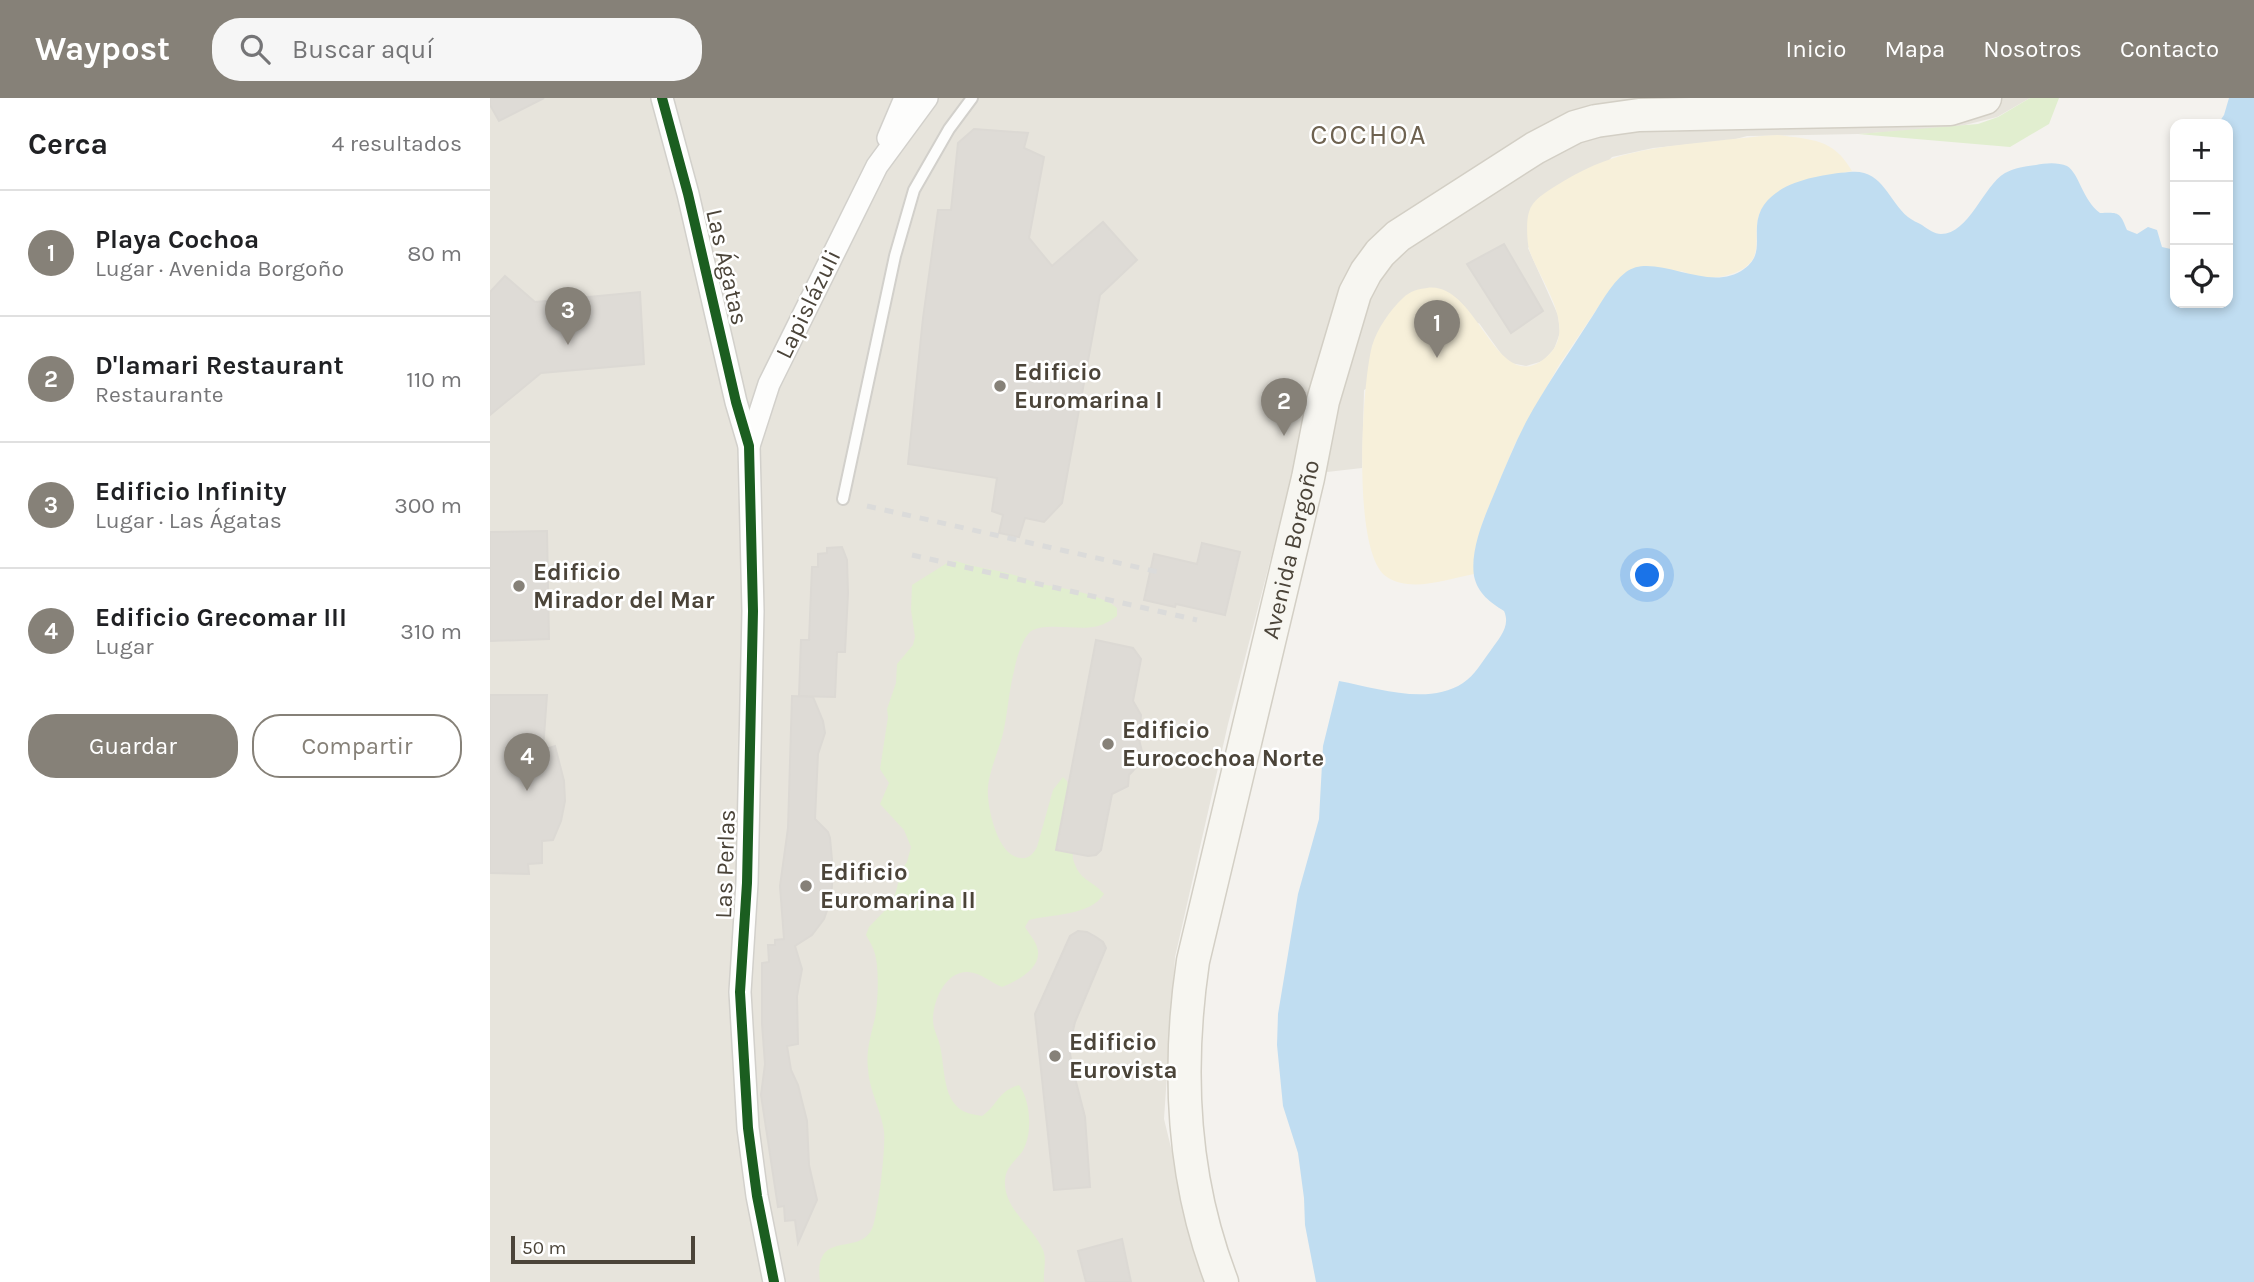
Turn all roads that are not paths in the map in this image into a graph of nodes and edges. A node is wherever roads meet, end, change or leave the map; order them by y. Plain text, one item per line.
1 (662, 98) edge
2 (905, 98) edge
3 (927, 98) edge
4 (972, 98) edge
5 (1985, 98) edge
6 (1694, 106) edge
7 (877, 166) junction
8 (749, 446) junction
9 (843, 499) dead end
10 (774, 1282) edge
11 (1222, 1282) edge

1 - 8 street, Las Ágatas
2 - 7 street, Lapislázuli
3 - 7 street, Lapislázuli
4 - 9 lane
5 - 6 main road, Avenida Borgoño
6 - 11 main road, Avenida Borgoño
7 - 8 street, Lapislázuli
8 - 10 street, Las Perlas

